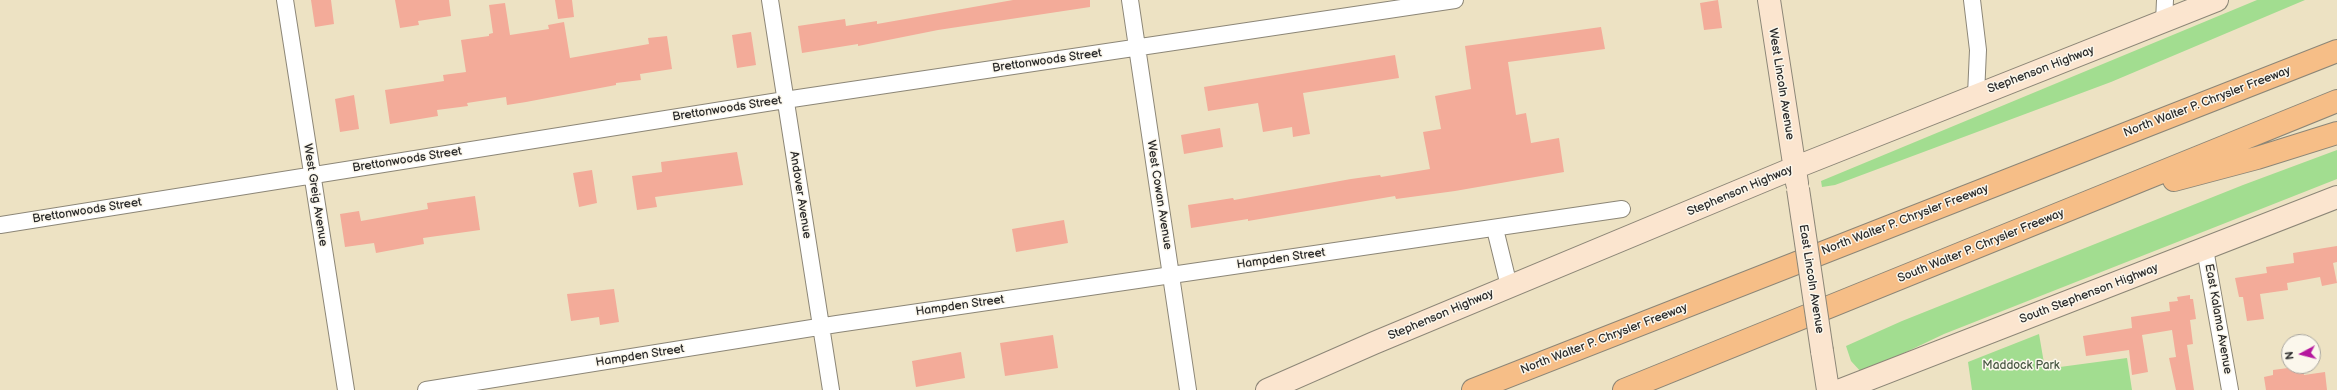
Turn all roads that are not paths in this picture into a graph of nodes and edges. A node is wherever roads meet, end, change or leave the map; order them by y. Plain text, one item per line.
1 (285, 0) edge
2 (770, 0) edge
3 (1130, 0) edge
4 (1454, 0) edge
5 (1768, 0) edge
6 (1972, 0) edge
7 (2165, 0) edge
8 (2217, 0) edge
9 (2164, 22) junction
10 (1137, 48) junction
11 (2337, 51) edge
12 (1976, 95) junction
13 (786, 100) junction
14 (2337, 101) edge
15 (2337, 132) edge
16 (312, 175) junction
17 (1796, 178) junction
18 (2337, 197) edge
19 (2092, 201) junction
20 (1622, 209) dead end
21 (0, 225) edge
22 (1495, 229) junction
23 (2205, 249) junction
24 (1171, 275) junction
25 (1509, 286) junction
26 (821, 326) junction
27 (346, 390) edge
28 (426, 390) edge
29 (831, 390) edge
30 (1188, 390) edge
31 (1267, 390) edge
32 (1474, 390) edge
33 (1624, 390) edge
34 (1828, 390) edge
35 (1841, 390) edge
36 (2230, 390) edge

1 - 16 street, West Greig Avenue
2 - 13 street, Andover Avenue
3 - 10 street, West Cowan Avenue
4 - 10 street, Brettonwoods Street
5 - 17 main road, West Lincoln Avenue
6 - 12 street
7 - 9 street
8 - 9 main road, Stephenson Highway
9 - 12 main road, Stephenson Highway
10 - 13 street, Brettonwoods Street
10 - 24 street, West Cowan Avenue
11 - 32 highway, North Walter P. Chrysler Freeway
12 - 17 main road, Stephenson Highway
13 - 16 street, Brettonwoods Street
13 - 26 street, Andover Avenue
14 - 19 highway, South Walter P. Chrysler Freeway
15 - 19 highway
16 - 21 street, Brettonwoods Street
16 - 27 street, West Greig Avenue
17 - 25 main road, Stephenson Highway
17 - 34 main road, East Lincoln Avenue, bridge
18 - 23 main road, South Stephenson Highway
19 - 33 highway, South Walter P. Chrysler Freeway
20 - 22 street, Hampden Street
22 - 24 street, Hampden Street
22 - 25 street
23 - 35 main road, South Stephenson Highway
23 - 36 street, East Kalama Avenue
24 - 26 street, Hampden Street
24 - 30 street, West Cowan Avenue
25 - 31 main road, Stephenson Highway
26 - 28 street, Hampden Street
26 - 29 street, Andover Avenue

